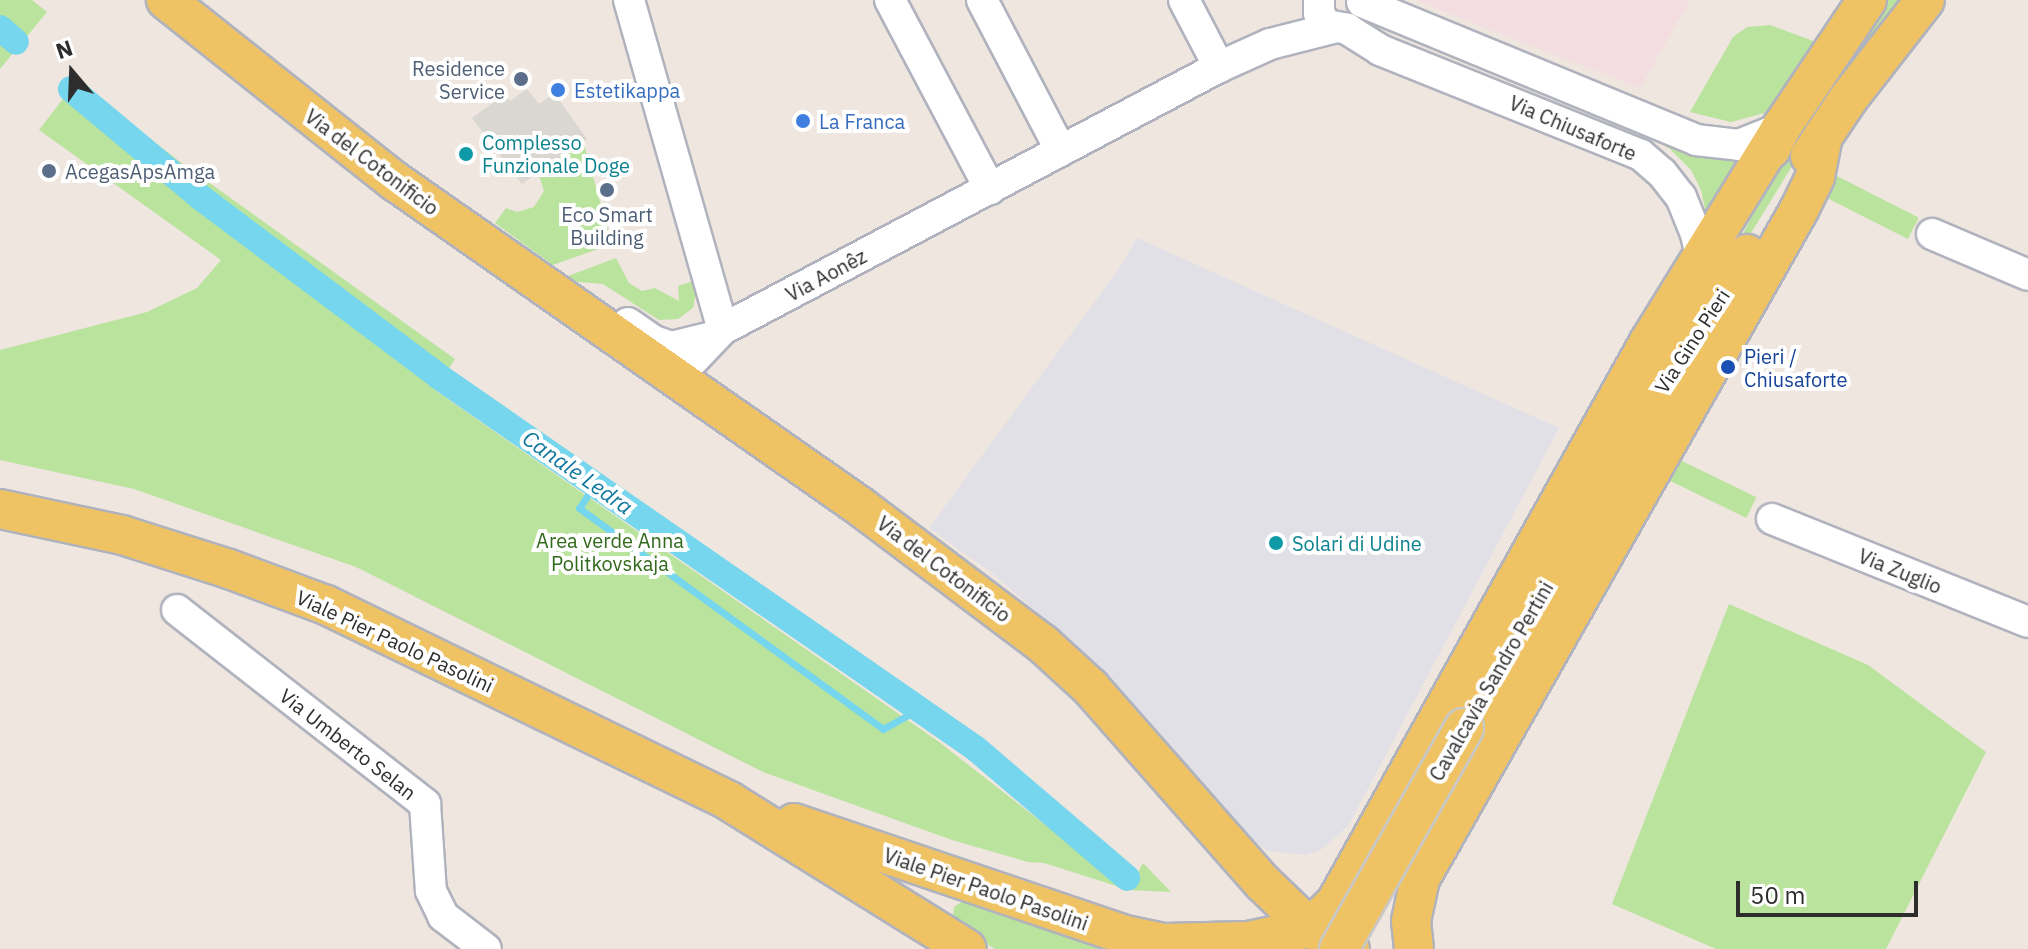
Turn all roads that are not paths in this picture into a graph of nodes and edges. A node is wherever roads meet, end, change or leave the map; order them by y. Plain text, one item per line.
1 (166, 0) edge
2 (629, 0) edge
3 (890, 0) edge
4 (982, 0) edge
5 (1184, 0) edge
6 (1867, 0) edge
7 (1925, 0) edge
8 (1362, 1) edge
9 (1330, 18) edge
10 (1509, 62) junction
11 (1219, 67) junction
12 (1495, 95) junction
13 (1781, 128) junction
14 (1823, 136) junction
15 (1061, 151) junction
16 (990, 189) junction
17 (1932, 234) dead end
18 (1702, 272) junction
19 (2028, 275) edge
20 (586, 316) junction
21 (719, 333) junction
22 (675, 379) junction
23 (1645, 413) junction
24 (0, 509) edge
25 (1772, 519) dead end
26 (177, 610) dead end
27 (2028, 622) edge
28 (729, 801) junction
29 (1386, 811) junction
30 (1439, 844) junction
31 (1256, 875) junction
32 (970, 883) junction
33 (1325, 939) edge
34 (955, 941) edge
35 (1240, 945) edge
36 (486, 949) edge
37 (1350, 949) edge
38 (1414, 949) edge

1 - 20 main road, Via del Cotonificio
2 - 21 street
3 - 16 street
4 - 15 street
5 - 11 street
6 - 13 main road
7 - 14 main road, Via Gino Pieri
8 - 9 street, Via Chiusaforte
8 - 10 street, Via Chiusaforte
9 - 11 street, Via Aonêz
9 - 12 street, Via Chiusaforte
10 - 12 street, Via Chiusaforte
10 - 13 street, Via Chiusaforte
11 - 15 street, Via Aonêz
12 - 18 street, Via Chiusaforte
13 - 18 main road
14 - 23 main road, Via Gino Pieri
14 - 30 main road
15 - 16 street, Via Aonêz
16 - 21 street, Via Aonêz
17 - 19 street
18 - 23 main road, Via Gino Pieri
18 - 29 main road
20 - 21 street
20 - 22 main road, Via del Cotonificio
21 - 22 street, Via Aonêz
22 - 31 main road, Via del Cotonificio
23 - 33 main road, Cavalcavia Sandro Pertini, bridge
24 - 28 main road, Viale Pier Paolo Pasolini
25 - 27 street, Via Zuglio
26 - 36 street, Via Umberto Selan
28 - 32 main road, Viale Pier Paolo Pasolini
28 - 34 main road, Viale Pier Paolo Pasolini
29 - 30 main road
29 - 33 main road
30 - 38 main road
31 - 33 main road, Via del Cotonificio
31 - 35 main road
32 - 34 main road
32 - 35 main road, Viale Pier Paolo Pasolini
33 - 35 main road, Viale Pier Paolo Pasolini
33 - 37 main road, Via del Cotonificio

